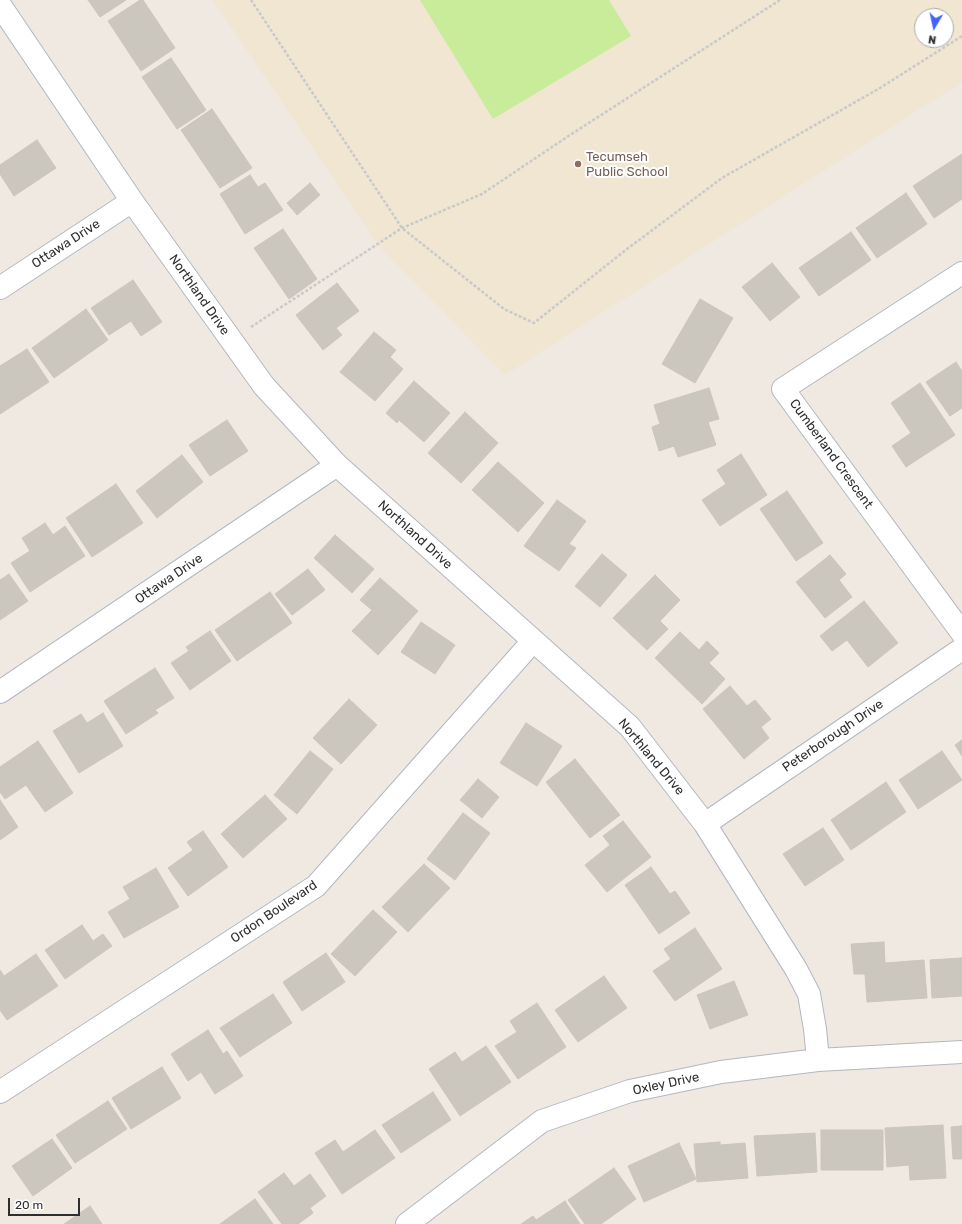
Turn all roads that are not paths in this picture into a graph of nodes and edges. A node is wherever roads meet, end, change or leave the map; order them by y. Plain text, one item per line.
1 (0, 5) edge
2 (132, 201) junction
3 (962, 273) edge
4 (0, 288) edge
5 (337, 465) junction
6 (962, 632) edge
7 (533, 641) junction
8 (962, 649) edge
9 (0, 692) edge
10 (705, 824) junction
11 (962, 1052) edge
12 (818, 1060) junction
13 (0, 1092) edge
14 (407, 1224) edge

1 - 2 street, Northland Drive
2 - 4 street, Ottawa Drive
2 - 5 street, Northland Drive
3 - 6 street, Cumberland Crescent
5 - 7 street, Northland Drive
5 - 9 street, Ottawa Drive
7 - 10 street, Northland Drive
7 - 13 street, Ordon Boulevard
8 - 10 street, Peterborough Drive
10 - 12 street, Northland Drive
11 - 12 street, Oxley Drive
12 - 14 street, Oxley Drive

